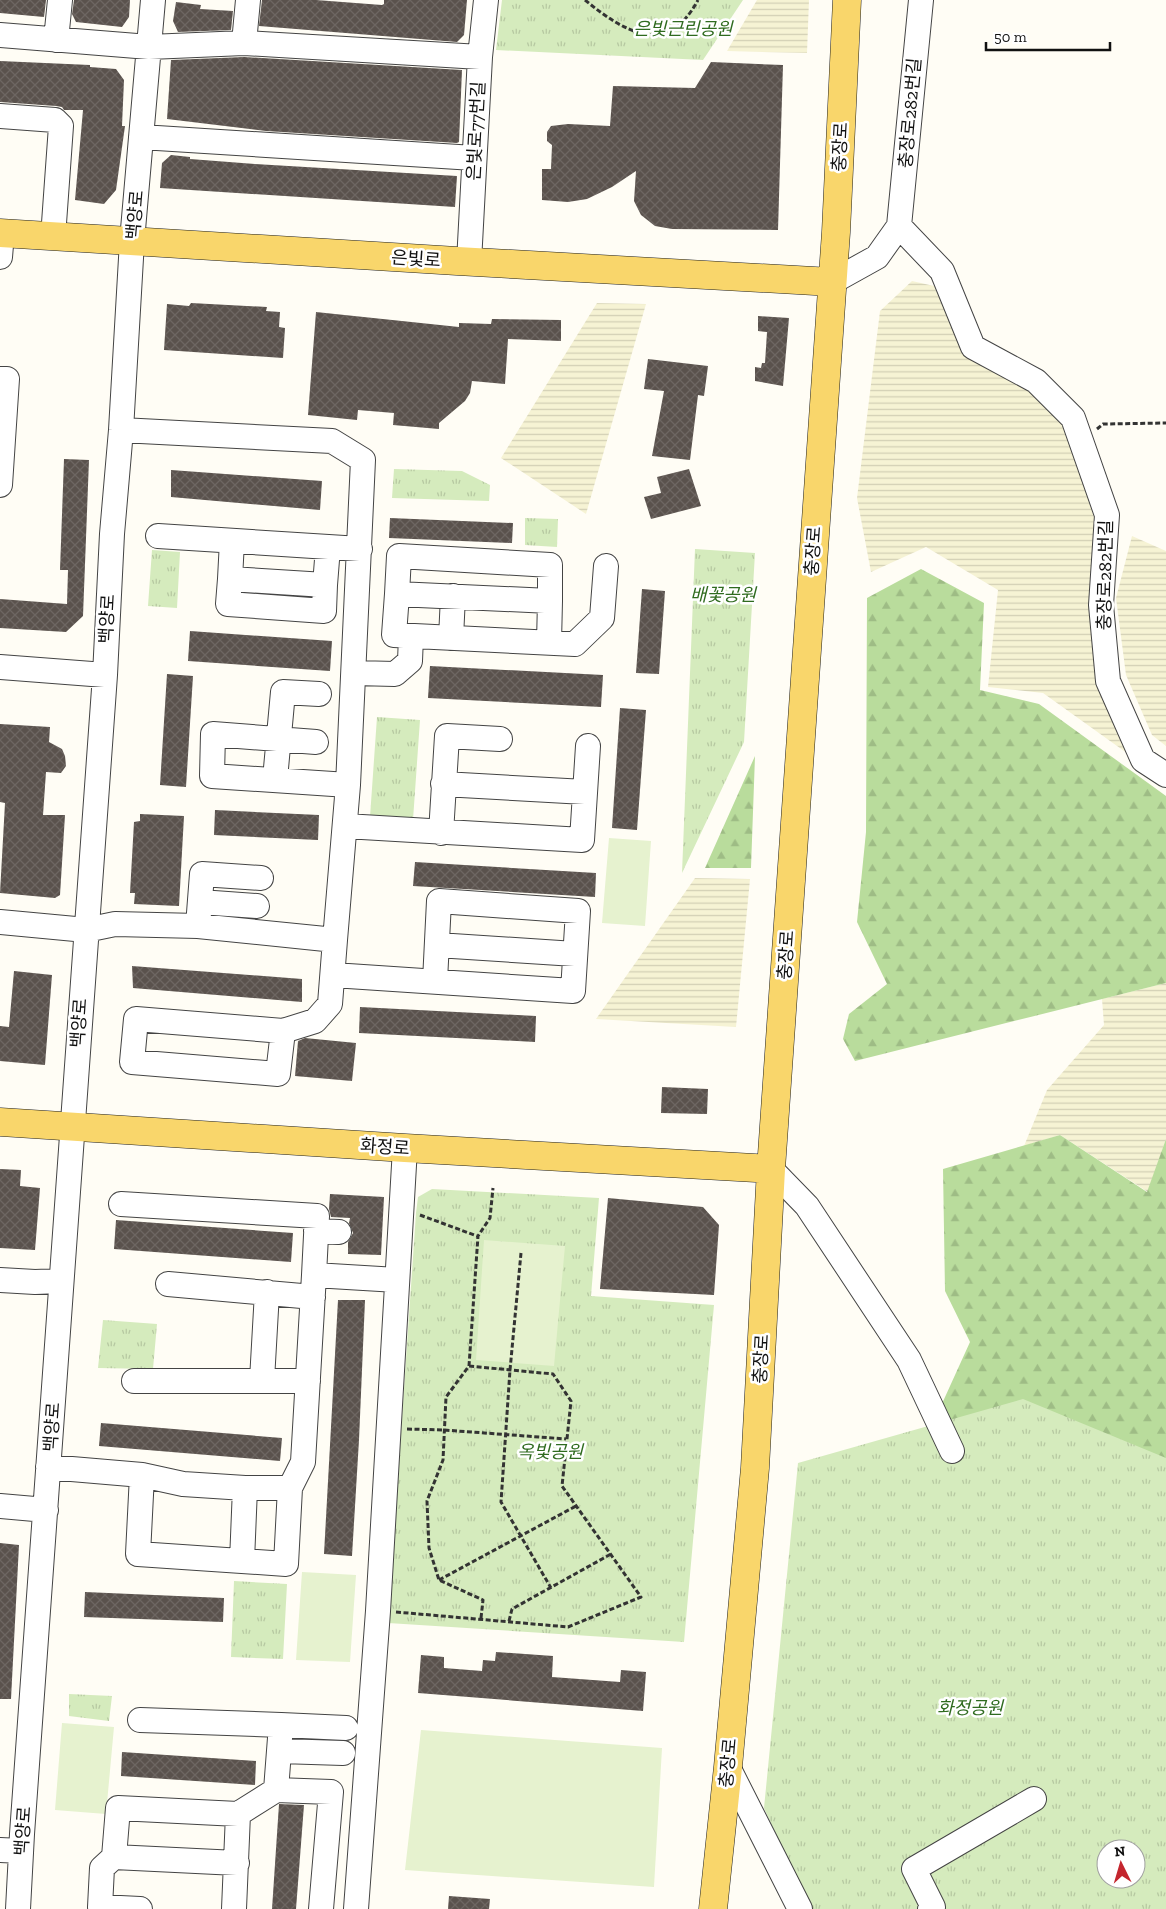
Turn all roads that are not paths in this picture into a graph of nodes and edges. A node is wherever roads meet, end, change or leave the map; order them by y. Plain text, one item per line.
1 (60, 0) edge
2 (153, 0) edge
3 (248, 0) edge
4 (486, 0) edge
5 (846, 0) edge
6 (921, 0) edge
7 (0, 36) edge
8 (56, 40) junction
9 (244, 43) junction
10 (148, 47) junction
11 (480, 57) junction
12 (0, 116) edge
13 (141, 137) junction
14 (474, 158) junction
15 (900, 226) junction
16 (53, 237) junction
17 (1, 241) edge
18 (132, 241) junction
19 (469, 262) junction
20 (832, 282) junction
21 (0, 379) edge
22 (2, 420) edge
23 (121, 430) junction
24 (0, 473) edge
25 (158, 536) dead end
26 (232, 541) junction
27 (328, 547) junction
28 (360, 549) junction
29 (606, 566) dead end
30 (396, 594) junction
31 (453, 596) junction
32 (550, 601) junction
33 (411, 636) junction
34 (451, 638) junction
35 (550, 642) junction
36 (0, 667) edge
37 (354, 673) junction
38 (105, 675) junction
39 (319, 694) dead end
40 (279, 739) junction
41 (500, 739) dead end
42 (316, 742) dead end
43 (588, 746) dead end
44 (1166, 775) edge
45 (275, 780) junction
46 (443, 784) junction
47 (348, 785) junction
48 (585, 792) junction
49 (345, 826) junction
50 (440, 833) junction
51 (261, 878) dead end
52 (200, 902) junction
53 (257, 906) dead end
54 (0, 922) edge
55 (198, 926) junction
56 (86, 930) junction
57 (335, 940) junction
58 (437, 944) junction
59 (576, 954) junction
60 (333, 975) junction
61 (435, 981) junction
62 (283, 1031) junction
63 (0, 1122) edge
64 (72, 1126) junction
65 (405, 1148) junction
66 (771, 1169) junction
67 (121, 1204) dead end
68 (0, 1280) edge
69 (397, 1280) junction
70 (61, 1281) junction
71 (168, 1284) dead end
72 (314, 1286) junction
73 (267, 1292) junction
74 (262, 1380) junction
75 (134, 1381) dead end
76 (308, 1381) junction
77 (952, 1451) dead end
78 (48, 1467) junction
79 (142, 1475) junction
80 (245, 1488) junction
81 (290, 1488) junction
82 (0, 1506) edge
83 (46, 1510) junction
84 (242, 1561) junction
85 (140, 1720) dead end
86 (281, 1725) junction
87 (346, 1728) dead end
88 (280, 1751) junction
89 (343, 1753) dead end
90 (728, 1767) junction
91 (276, 1790) junction
92 (1034, 1799) dead end
93 (238, 1814) junction
94 (11, 1850) edge
95 (114, 1857) junction
96 (237, 1863) junction
97 (18, 1909) edge
98 (140, 1909) edge
99 (234, 1909) edge
100 (321, 1909) edge
101 (356, 1909) edge
102 (713, 1909) edge
103 (800, 1909) edge
104 (930, 1909) edge

1 - 8 street
2 - 10 street, 백양로
3 - 9 street
4 - 11 street, 은빛로77번길
5 - 20 main road, 충장로
6 - 15 street, 충장로282번길
7 - 8 street
8 - 10 street
9 - 10 street
9 - 11 street
10 - 13 street, 백양로
11 - 14 street, 은빛로77번길
12 - 16 street
13 - 14 street
13 - 18 street, 백양로
14 - 19 street, 은빛로77번길
15 - 20 street
15 - 44 street, 충장로282번길
16 - 17 main road, 은빛로
16 - 18 main road, 은빛로
18 - 19 main road, 은빛로
18 - 23 street, 백양로
19 - 20 main road, 은빛로
20 - 66 main road, 충장로
21 - 22 street
22 - 24 street
23 - 28 street
23 - 38 street, 백양로
25 - 26 street
26 - 27 street
26 - 27 street
27 - 28 street
28 - 37 street
29 - 35 street
30 - 31 street
30 - 32 street
30 - 33 street
31 - 32 street
31 - 34 street
32 - 35 street
33 - 34 street
33 - 37 street
34 - 35 street
36 - 38 street
37 - 47 street
38 - 56 street, 백양로
39 - 40 street
40 - 42 street
40 - 45 street
40 - 45 street
41 - 46 street
43 - 48 street
45 - 47 street
46 - 48 street
46 - 50 street
47 - 49 street
48 - 50 street
49 - 50 street
49 - 57 street
51 - 52 street
52 - 53 street
52 - 55 street
54 - 56 street
55 - 56 street
55 - 57 street
56 - 64 street, 백양로
57 - 60 street
58 - 59 street
58 - 59 street
58 - 61 street
59 - 61 street
60 - 61 street
60 - 62 street
62 - 62 street
63 - 64 main road, 화정로
64 - 65 main road, 화정로
64 - 70 street, 백양로
65 - 66 main road, 화정로
65 - 69 street
66 - 77 street
66 - 90 main road, 충장로
67 - 72 street
68 - 70 street
69 - 72 street
69 - 101 street
70 - 78 street, 백양로
71 - 73 street
72 - 73 street
72 - 76 street
73 - 74 street
74 - 75 street
74 - 76 street
76 - 81 street
78 - 79 street
78 - 83 street, 백양로
79 - 80 street
79 - 84 street
80 - 81 street
80 - 84 street
81 - 84 street
82 - 83 street
83 - 94 street, 백양로
85 - 86 street
86 - 87 street
86 - 88 street
88 - 89 street
88 - 91 street
90 - 102 main road, 충장로
90 - 103 street
91 - 93 street
91 - 100 street
92 - 104 street
93 - 95 street
93 - 96 street
94 - 97 street, 백양로
95 - 96 street
95 - 98 street
96 - 99 street

